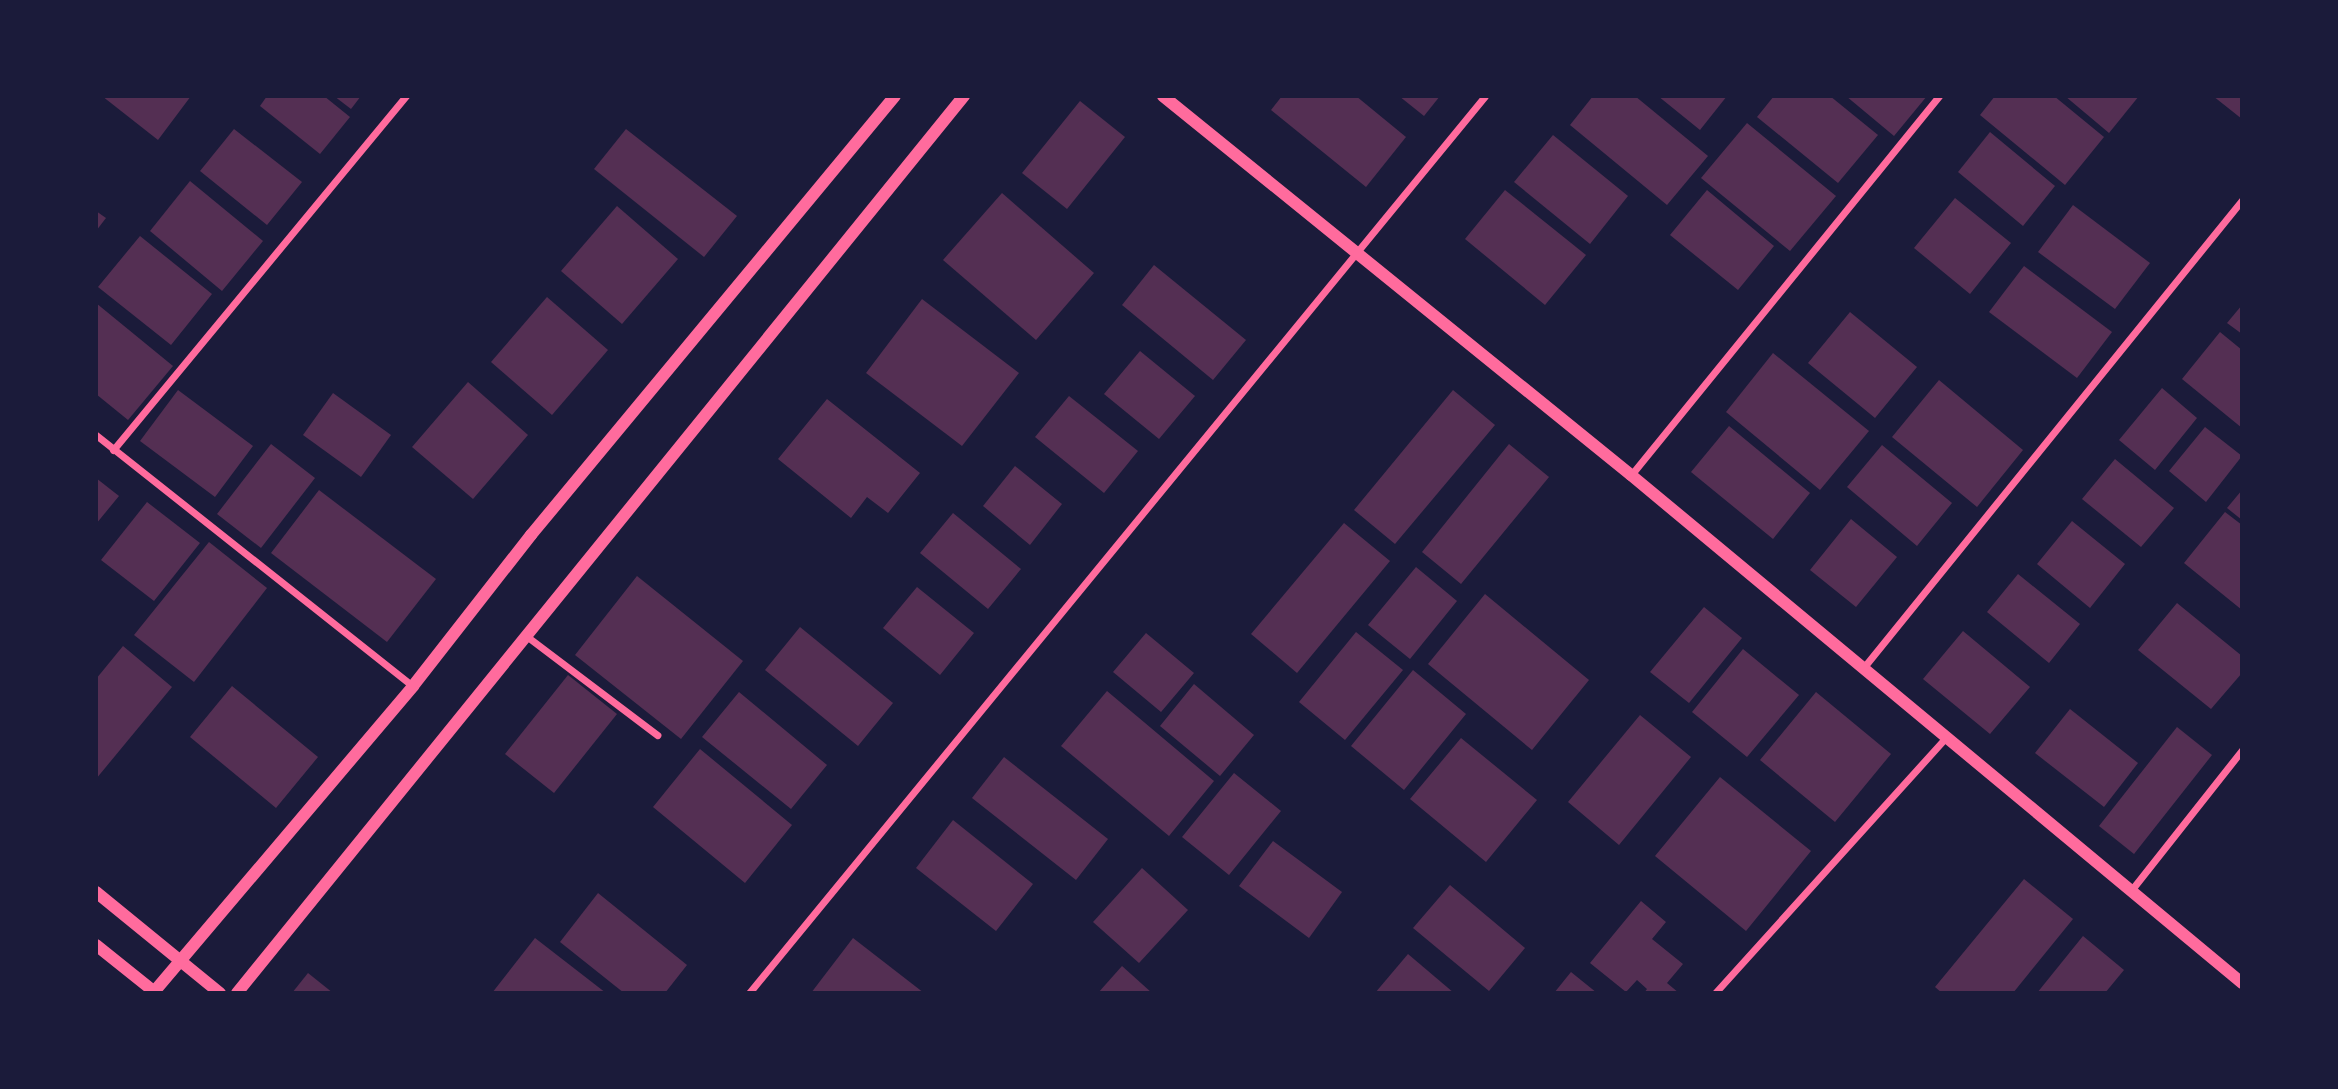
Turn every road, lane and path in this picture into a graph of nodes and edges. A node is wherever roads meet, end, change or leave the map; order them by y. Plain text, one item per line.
1 (406, 96) edge
2 (895, 96) edge
3 (964, 96) edge
4 (1163, 96) edge
5 (1485, 96) edge
6 (1939, 96) edge
7 (2242, 200) edge
8 (1354, 253) junction
9 (96, 435) edge
10 (113, 450) junction
11 (1631, 475) junction
12 (524, 634) junction
13 (1864, 667) junction
14 (413, 686) junction
15 (657, 736) dead end
16 (1947, 736) junction
17 (2242, 750) edge
18 (2133, 888) junction
19 (96, 892) edge
20 (96, 945) edge
21 (180, 959) junction
22 (2242, 983) edge
23 (154, 992) edge
24 (220, 993) edge
25 (237, 993) edge
26 (749, 993) edge
27 (1715, 993) edge

1 - 10 street
2 - 14 street
3 - 12 street
4 - 8 street
5 - 8 street
6 - 11 street
7 - 13 street
8 - 11 street
8 - 26 street
9 - 10 street
10 - 14 street
11 - 13 street
12 - 15 street
12 - 25 street
13 - 16 street
14 - 21 street
16 - 18 street
16 - 27 street
17 - 18 street
18 - 22 street
19 - 21 street
20 - 23 street
21 - 23 street
21 - 24 street

